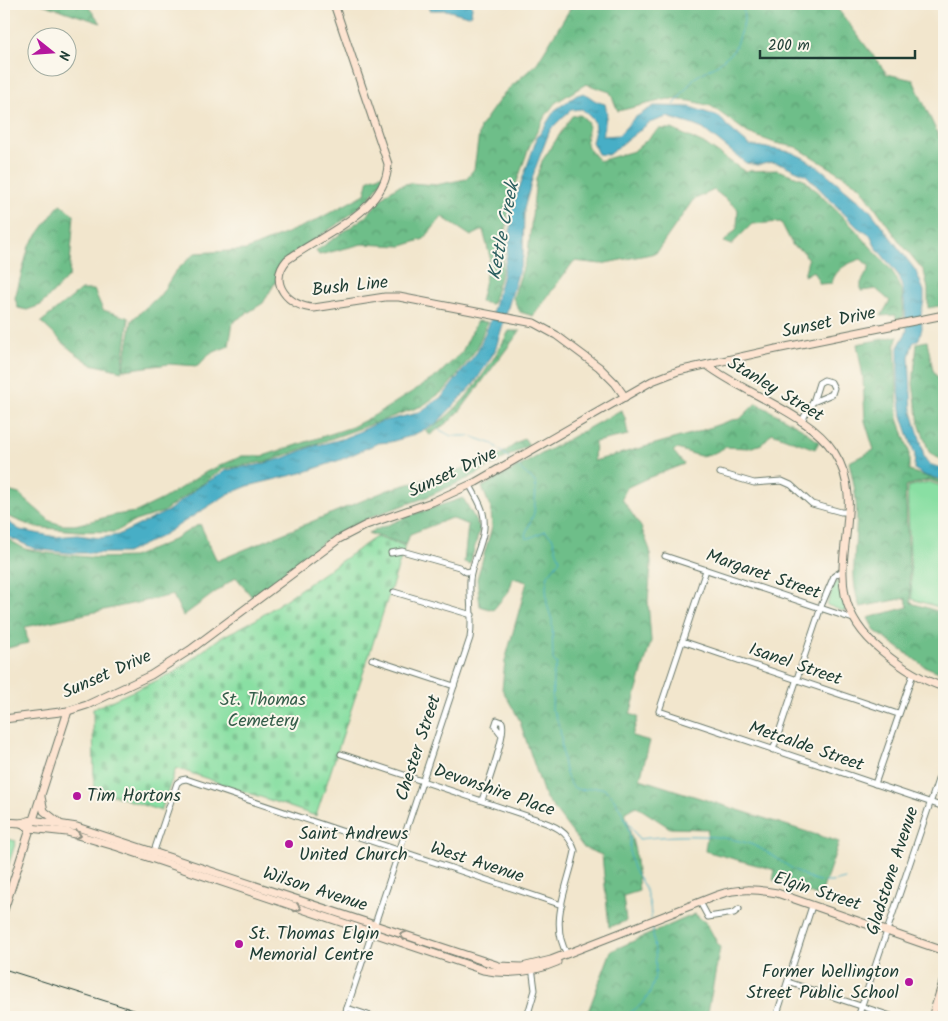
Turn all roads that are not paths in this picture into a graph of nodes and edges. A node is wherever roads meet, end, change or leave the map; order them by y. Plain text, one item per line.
1 (334, 4) edge
2 (944, 315) edge
3 (707, 365) junction
4 (625, 397) junction
5 (813, 402) junction
6 (801, 422) junction
7 (720, 473) dead end
8 (470, 485) junction
9 (847, 512) junction
10 (391, 553) dead end
11 (665, 556) dead end
12 (706, 570) junction
13 (471, 571) junction
14 (842, 571) junction
15 (394, 592) dead end
16 (820, 609) junction
17 (472, 615) junction
18 (852, 619) junction
19 (682, 641) junction
20 (372, 659) dead end
21 (913, 674) junction
22 (796, 680) junction
23 (454, 686) junction
24 (944, 687) edge
25 (68, 711) junction
26 (898, 714) junction
27 (4, 719) edge
28 (501, 734) dead end
29 (773, 750) junction
30 (341, 754) dead end
31 (944, 762) edge
32 (422, 781) junction
33 (875, 784) junction
34 (41, 796) junction
35 (482, 800) junction
36 (930, 802) junction
37 (944, 807) edge
38 (32, 820) junction
39 (4, 822) edge
40 (21, 823) junction
41 (60, 824) junction
42 (30, 828) junction
43 (119, 844) junction
44 (399, 852) junction
45 (153, 856) junction
46 (700, 902) junction
47 (562, 905) junction
48 (812, 906) junction
49 (740, 909) dead end
50 (4, 910) edge
51 (373, 929) junction
52 (888, 932) junction
53 (944, 951) edge
54 (567, 954) junction
55 (532, 968) junction
56 (944, 978) edge
57 (788, 982) junction
58 (862, 1006) junction
59 (347, 1008) junction
60 (344, 1017) edge
61 (374, 1017) edge
62 (528, 1017) edge
63 (776, 1017) edge
64 (858, 1017) edge
65 (894, 1017) edge
66 (932, 1017) edge

1 - 4 street, Bush Line
2 - 3 street, Sunset Drive
3 - 4 street, Sunset Drive
3 - 6 street, Stanley Street
4 - 8 street, Sunset Drive
5 - 5 street
5 - 6 street
6 - 9 street, Stanley Street
7 - 9 street
8 - 13 street, Chester Street
8 - 25 street, Sunset Drive
9 - 14 street, Stanley Street
10 - 13 street
11 - 12 street, Margaret Street
12 - 16 street, Margaret Street
12 - 19 street
13 - 17 street, Chester Street
14 - 16 street
14 - 18 street, Stanley Street
15 - 17 street
16 - 18 street, Margaret Street
16 - 22 street
17 - 23 street, Chester Street
18 - 21 street, Stanley Street
19 - 22 street, Isanel Street
19 - 29 street, Metcalde Street
20 - 23 street
21 - 24 street, Stanley Street
21 - 26 street
22 - 26 street, Isanel Street
22 - 29 street
23 - 32 street, Chester Street
25 - 27 street, Sunset Drive
25 - 34 street
26 - 33 street
28 - 35 street
29 - 33 street, Metcalde Street
30 - 32 street, Devonshire Place
31 - 36 street, Gladstone Avenue
32 - 35 street, Devonshire Place
32 - 44 street, Chester Street
33 - 36 street, Metcalde Street
34 - 38 street
34 - 41 street
35 - 47 street, Devonshire Place
36 - 37 street, Metcalde Street
36 - 52 street, Gladstone Avenue
38 - 40 street, Wilson Avenue
38 - 41 street, Wilson Avenue
38 - 42 street
39 - 40 street, Wilson Avenue
40 - 42 street, Wilson Avenue
41 - 43 street, Wilson Avenue
42 -> 43 street, Wilson Avenue
42 - 50 street
43 - 45 street, Wilson Avenue
44 - 45 street, West Avenue
44 - 47 street, West Avenue
44 - 51 street, Chester Street
45 - 51 street, Wilson Avenue
46 - 48 street, Elgin Street
46 - 49 street
46 - 54 street, Elgin Street
47 - 54 street, Devonshire Place
48 - 52 street, Elgin Street
48 - 57 street
51 - 55 street, Wilson Avenue
51 - 59 street, Chester Street
52 - 53 street, Elgin Street
52 - 58 street, Gladstone Avenue
54 - 55 street, Wilson Avenue
55 - 62 street
56 - 66 street
57 - 58 street
57 - 63 street
58 - 64 street, Gladstone Avenue
58 - 65 street
59 - 60 street, Chester Street
59 - 61 street

